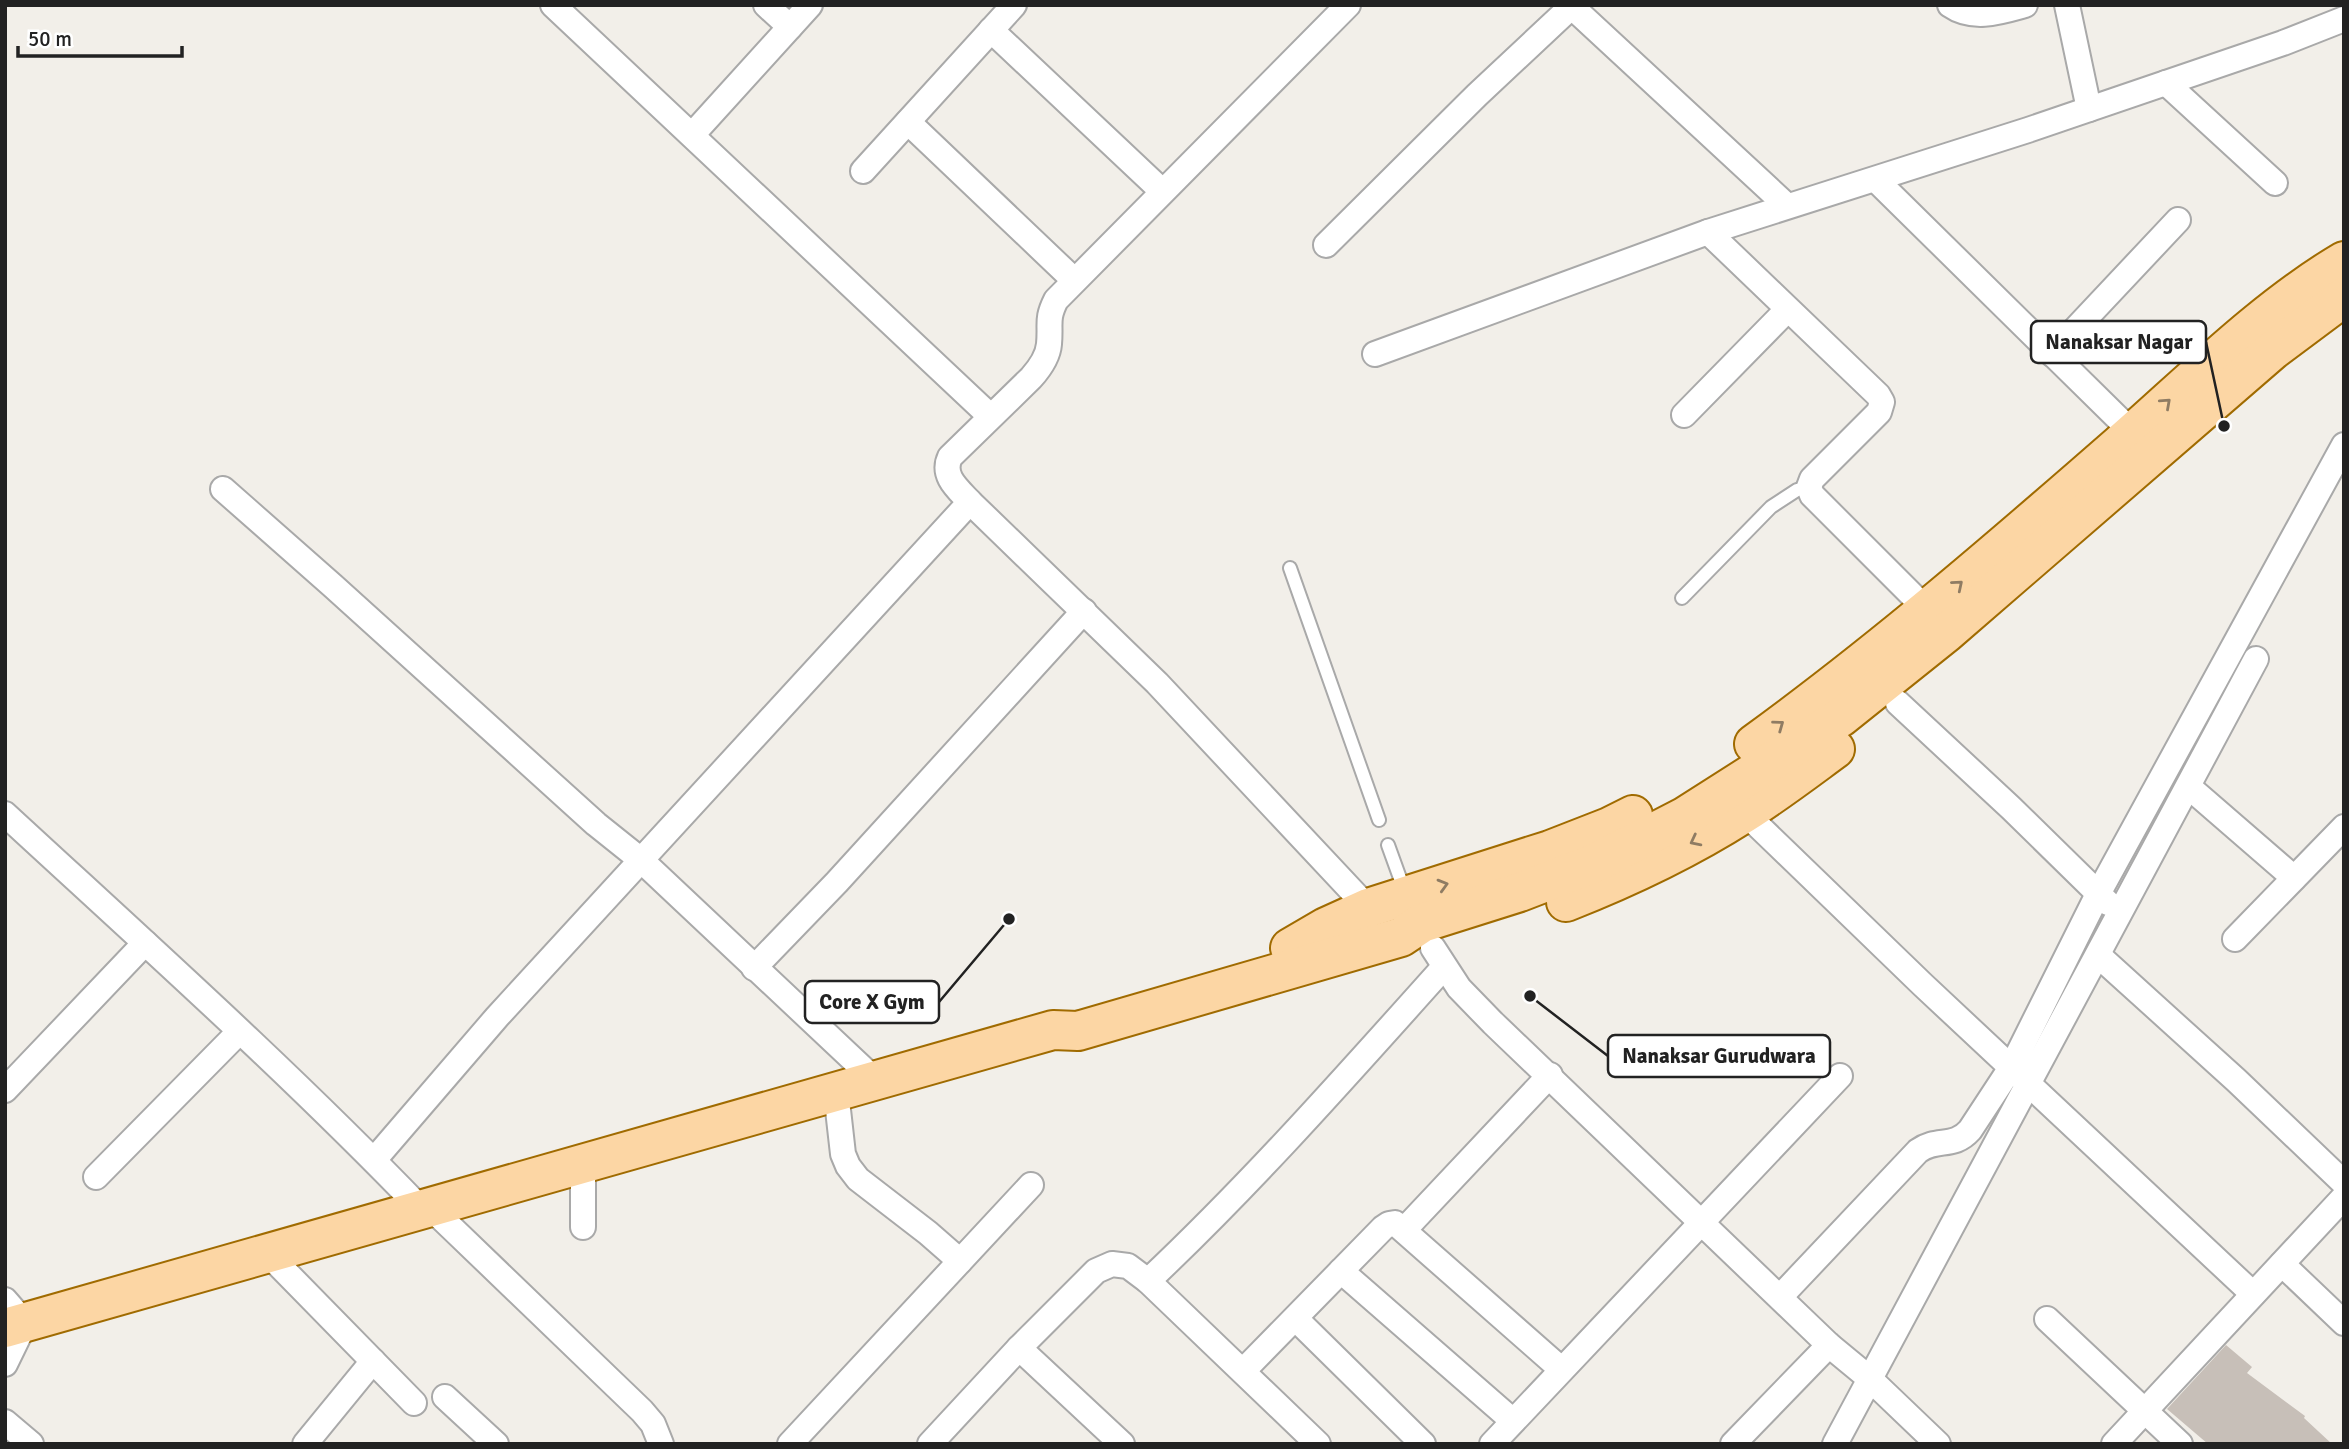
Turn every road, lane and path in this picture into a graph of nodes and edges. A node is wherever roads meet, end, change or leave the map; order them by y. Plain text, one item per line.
1 (552, 5) edge
2 (766, 5) edge
3 (810, 5) edge
4 (1014, 5) edge
5 (1348, 5) edge
6 (1950, 5) edge
7 (2025, 5) edge
8 (2067, 5) edge
9 (1571, 6) edge
10 (2344, 19) edge
11 (790, 27) junction
12 (991, 30) junction
13 (2166, 83) junction
14 (2089, 109) junction
15 (908, 122) junction
16 (692, 135) junction
17 (863, 171) dead end
18 (1876, 180) junction
19 (2275, 184) dead end
20 (1162, 191) junction
21 (1786, 205) junction
22 (2178, 220) dead end
23 (1708, 232) junction
24 (1326, 245) dead end
25 (2344, 261) edge
26 (1074, 280) junction
27 (2344, 298) edge
28 (1787, 310) junction
29 (2344, 329) edge
30 (1375, 354) dead end
31 (2052, 354) junction
32 (1684, 415) dead end
33 (990, 416) junction
34 (2133, 433) junction
35 (2344, 445) edge
36 (1809, 487) junction
37 (223, 489) dead end
38 (970, 502) junction
39 (1290, 568) dead end
40 (1682, 598) dead end
41 (1927, 610) junction
42 (1084, 611) junction
43 (2223, 666) junction
44 (1898, 703) junction
45 (2189, 787) junction
46 (1745, 813) junction
47 (5, 814) edge
48 (1379, 820) dead end
49 (2344, 827) edge
50 (1388, 845) dead end
51 (641, 860) junction
52 (2294, 878) junction
53 (2098, 894) junction
54 (1368, 908) junction
55 (2120, 915) junction
56 (1426, 933) junction
57 (2235, 939) dead end
58 (145, 943) junction
59 (2098, 956) junction
60 (1293, 959) junction
61 (754, 968) junction
62 (239, 1032) junction
63 (2012, 1066) junction
64 (1549, 1074) junction
65 (1840, 1076) dead end
66 (876, 1081) junction
67 (2030, 1084) junction
68 (5, 1090) edge
69 (836, 1092) junction
70 (374, 1160) junction
71 (583, 1166) junction
72 (96, 1177) dead end
73 (2344, 1183) edge
74 (1031, 1185) dead end
75 (2344, 1197) edge
76 (427, 1209) junction
77 (1701, 1221) junction
78 (583, 1227) dead end
79 (1404, 1230) junction
80 (269, 1255) junction
81 (960, 1261) junction
82 (2282, 1264) junction
83 (1340, 1271) junction
84 (1148, 1281) junction
85 (2253, 1294) junction
86 (1780, 1297) junction
87 (12, 1317) edge
88 (1296, 1319) junction
89 (2048, 1319) dead end
90 (2344, 1323) edge
91 (1829, 1345) junction
92 (1019, 1348) junction
93 (373, 1361) junction
94 (5, 1364) edge
95 (1561, 1369) junction
96 (1243, 1371) junction
97 (1869, 1378) junction
98 (445, 1397) dead end
99 (414, 1403) dead end
100 (2146, 1411) junction
101 (1513, 1421) junction
102 (5, 1422) edge
103 (31, 1444) edge
104 (305, 1444) edge
105 (496, 1444) edge
106 (661, 1444) edge
107 (790, 1444) edge
108 (930, 1444) edge
109 (1122, 1444) edge
110 (1318, 1444) edge
111 (1423, 1444) edge
112 (1492, 1444) edge
113 (1733, 1444) edge
114 (1835, 1444) edge
115 (1938, 1444) edge
116 (2114, 1444) edge
117 (2180, 1444) edge

1 - 16 street
2 - 11 street
3 - 11 street
4 - 12 street
5 - 20 street
6 - 7 street
8 - 14 street
9 - 21 street
9 - 24 street
10 - 13 street
11 - 16 street
12 - 15 street
12 - 20 street
13 - 14 street
13 - 19 street
14 - 18 street
15 - 17 street
15 - 26 street
16 - 33 street
18 - 21 street
18 - 31 street
20 - 26 street
21 - 23 street
22 - 31 street
23 - 28 street
23 - 30 street
34 -> 25 main road
26 - 33 street
27 - 56 main road
28 - 32 street
28 - 36 street
29 - 44 main road
31 - 34 street
33 - 38 street
41 -> 34 main road
35 - 43 street
36 - 40 lane
36 - 41 street
37 - 51 street
38 - 42 street
38 - 51 street
39 - 48 lane
56 -> 41 main road
42 - 54 street
42 - 61 street
43 - 45 street
43 - 53 street
44 - 46 main road
44 - 53 street
45 - 52 street
45 - 55 street
46 -> 56 main road
46 - 63 street
47 - 58 street
49 - 52 street
50 - 56 lane
51 - 61 street
51 - 70 street
52 - 57 street
53 - 55 street
53 - 63 street
54 - 56 main road
54 - 60 main road
55 - 59 street
56 - 60 main road
56 - 64 street
56 - 84 street
58 - 62 street
58 - 68 street
59 - 67 street
59 - 73 street
60 - 66 main road
61 - 66 street
62 - 70 street
62 - 72 street
63 - 67 street
63 - 86 street
64 - 77 street
64 - 79 street
65 - 77 street
66 - 69 main road
67 - 85 street
67 - 97 street
69 - 71 main road
69 - 81 street
70 - 76 street
71 - 76 main road
71 - 78 street
74 - 81 street
75 - 82 street
76 - 80 main road
76 - 106 street
77 - 86 street
77 - 95 street
79 - 83 street
79 - 95 street
80 - 87 main road
80 - 93 street
81 - 107 street
82 - 85 street
82 - 90 street
83 - 88 street
83 - 101 street
84 - 92 street
84 - 96 street
85 - 100 street
86 - 91 street
87 - 94 street
88 - 96 street
88 - 111 street
89 - 100 street
91 - 97 street
91 - 113 street
92 - 108 street
92 - 109 street
93 - 99 street
93 - 104 street
95 - 101 street
96 - 110 street
97 - 114 street
97 - 115 street
98 - 105 street
100 - 116 street
100 - 117 street
101 - 112 street
102 - 103 street

